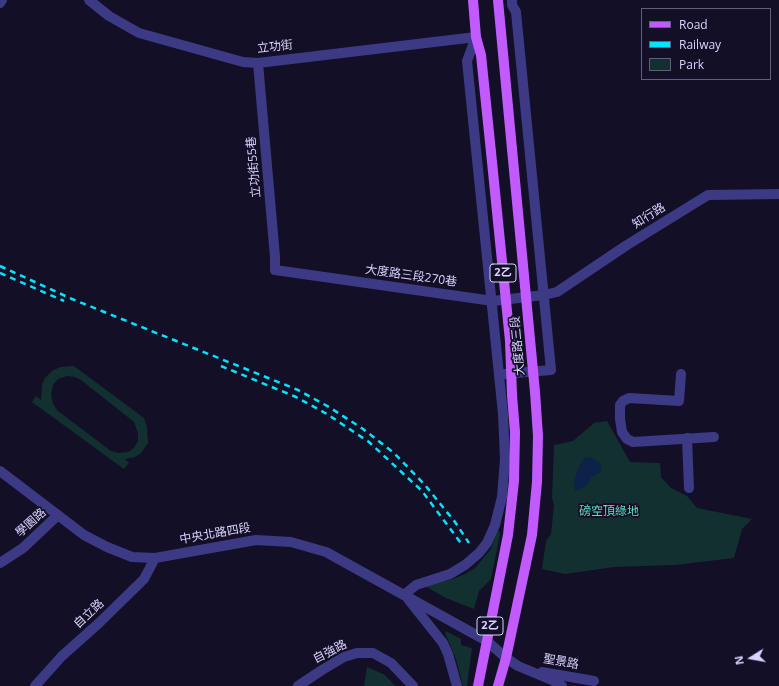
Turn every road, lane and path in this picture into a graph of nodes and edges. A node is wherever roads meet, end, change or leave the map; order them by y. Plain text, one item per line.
1 (2, 0) edge
2 (89, 0) edge
3 (473, 0) edge
4 (498, 0) edge
5 (512, 0) edge
6 (517, 0) edge
7 (0, 3) edge
8 (516, 12) junction
9 (476, 37) junction
10 (258, 63) junction
11 (779, 194) edge
12 (275, 270) joint
13 (544, 295) junction
14 (493, 301) junction
15 (500, 374) junction
16 (681, 374) dead end
17 (714, 437) dead end
18 (687, 438) junction
19 (0, 471) edge
20 (689, 488) dead end
21 (58, 515) junction
22 (155, 558) junction
23 (0, 563) edge
24 (404, 594) junction
25 (487, 642) junction
26 (506, 658) junction
27 (523, 669) junction
28 (478, 684) edge
29 (558, 684) edge
30 (591, 684) edge
31 (35, 686) edge
32 (298, 686) edge
33 (413, 686) edge
34 (457, 686) edge
35 (498, 686) edge
36 (571, 686) edge

1 - 7 street
2 - 10 street, 立功街
3 - 9 main road, 大度路三段 / 2乙
4 - 26 main road, 大度路三段 / 2乙, bridge
5 - 8 street
6 - 8 street
8 - 13 street
9 - 10 street, 立功街
9 - 14 street, 大度路三段
9 - 25 main road, 大度路三段 / 2乙, bridge
10 - 12 street, 立功街55巷
11 - 13 street, 知行路
12 - 14 street, 大度路三段270巷
13 - 14 street, 大度路三段270巷
13 - 15 street
14 - 15 street, 大度路三段
15 - 24 street, 大度路三段
16 - 18 street
17 - 18 street
18 - 20 street
19 - 21 street, 中央北路四段
21 - 22 street, 中央北路四段
21 - 23 street, 學園路
22 - 24 street, 中央北路四段
22 - 31 street, 自立路
24 - 25 street, 中央北路四段
24 - 34 street
25 - 26 street, 中央北路四段
25 - 28 main road, 大度路三段 / 2乙
26 - 27 street, 中央北路四段
26 - 35 main road, 大度路三段 / 2乙
27 - 29 street
27 - 30 street, 聖景路
29 - 36 street
32 - 33 street, 自強路

